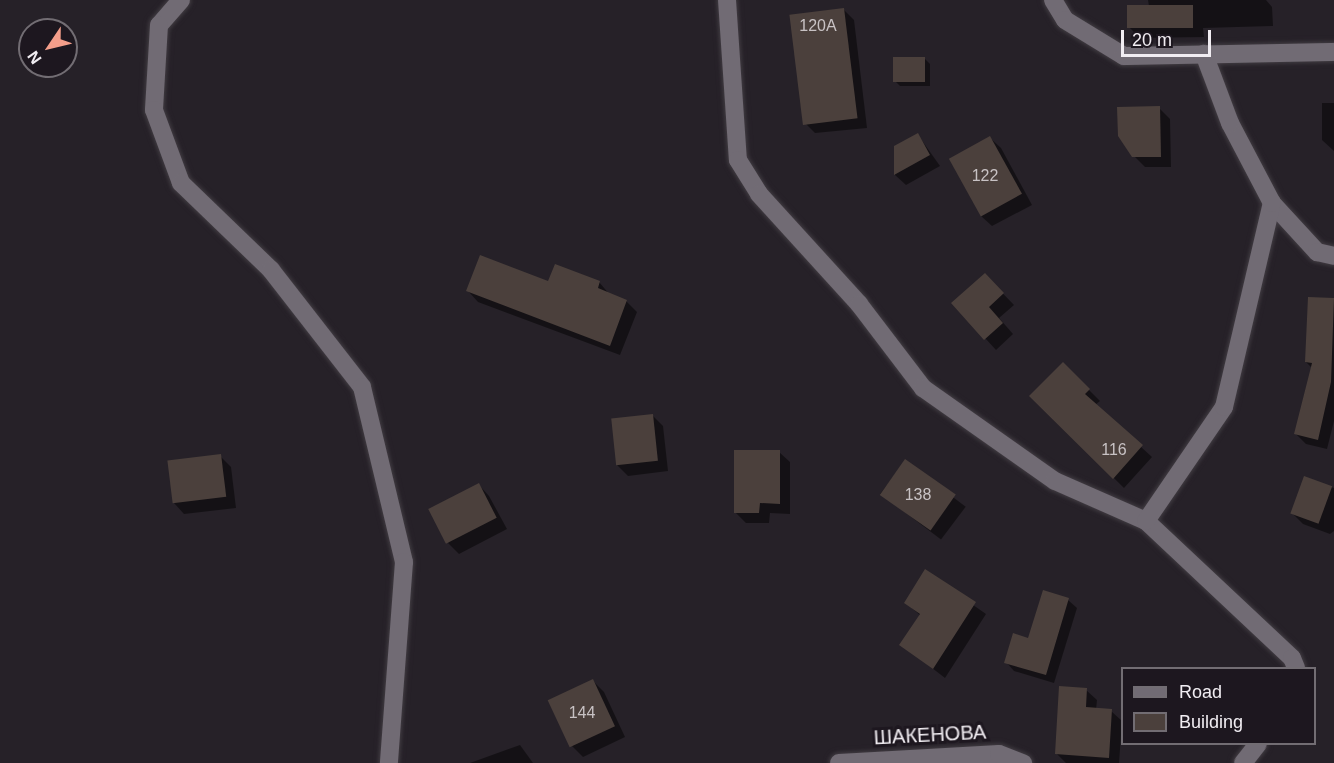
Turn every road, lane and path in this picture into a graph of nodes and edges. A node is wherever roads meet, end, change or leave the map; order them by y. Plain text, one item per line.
1 (181, 0) edge
2 (727, 0) edge
3 (1053, 0) edge
4 (1334, 52) edge
5 (1204, 54) junction
6 (1272, 203) junction
7 (1334, 256) edge
8 (1146, 520) junction
9 (1295, 667) edge
10 (1257, 745) edge
11 (389, 763) edge
12 (839, 763) edge
13 (1023, 763) edge
14 (1243, 763) edge

1 - 11 street
2 - 8 street
3 - 5 street
4 - 5 street
5 - 6 street
6 - 7 street
6 - 8 street
8 - 9 street
10 - 14 street
12 - 13 street, ШАКЕНОВА

